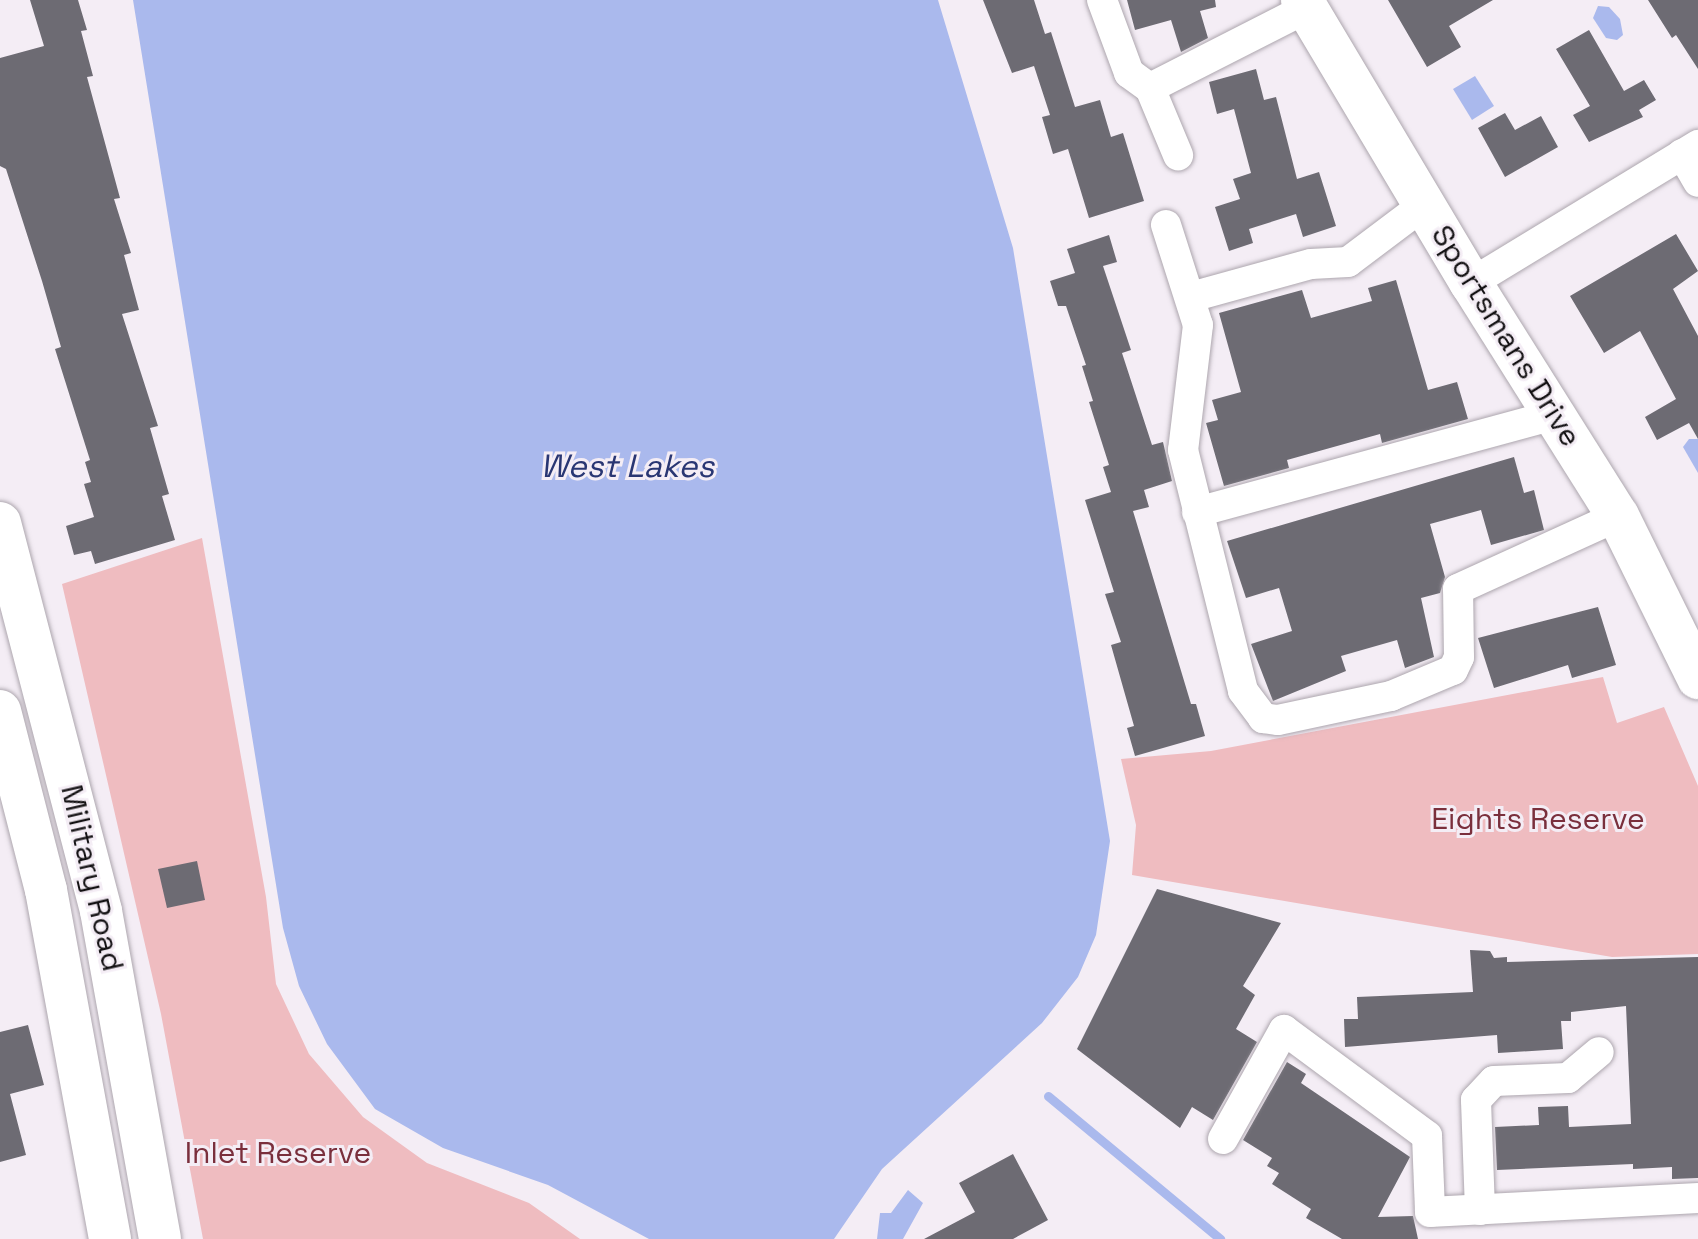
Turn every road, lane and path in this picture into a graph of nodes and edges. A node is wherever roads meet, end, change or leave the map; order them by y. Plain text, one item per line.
1 (1102, 0) edge
2 (1304, 4) edge
3 (1150, 88) junction
4 (1690, 150) edge
5 (1178, 155) dead end
6 (1698, 182) edge
7 (1425, 204) junction
8 (1166, 225) dead end
9 (1471, 283) junction
10 (1191, 297) junction
11 (1554, 415) junction
12 (1197, 512) junction
13 (1618, 516) junction
14 (0, 523) edge
15 (1698, 678) edge
16 (0, 711) edge
17 (1599, 1052) dead end
18 (1223, 1139) dead end
19 (1698, 1198) edge
20 (1480, 1210) junction
21 (110, 1239) edge
22 (160, 1239) edge

1 - 3 street
2 - 3 street
2 - 7 main road, Sportsmans Drive
3 - 5 street
4 - 6 street
4 - 9 street
7 - 9 main road, Sportsmans Drive
7 - 10 street
8 - 10 street
9 - 11 main road, Sportsmans Drive
10 - 12 street
11 - 12 street
11 - 13 main road, Sportsmans Drive
12 - 13 street
13 - 15 main road, Sportsmans Drive
14 - 22 main road, Military Road
16 - 21 main road, Military Road
17 - 20 street
18 - 20 street
19 - 20 street

